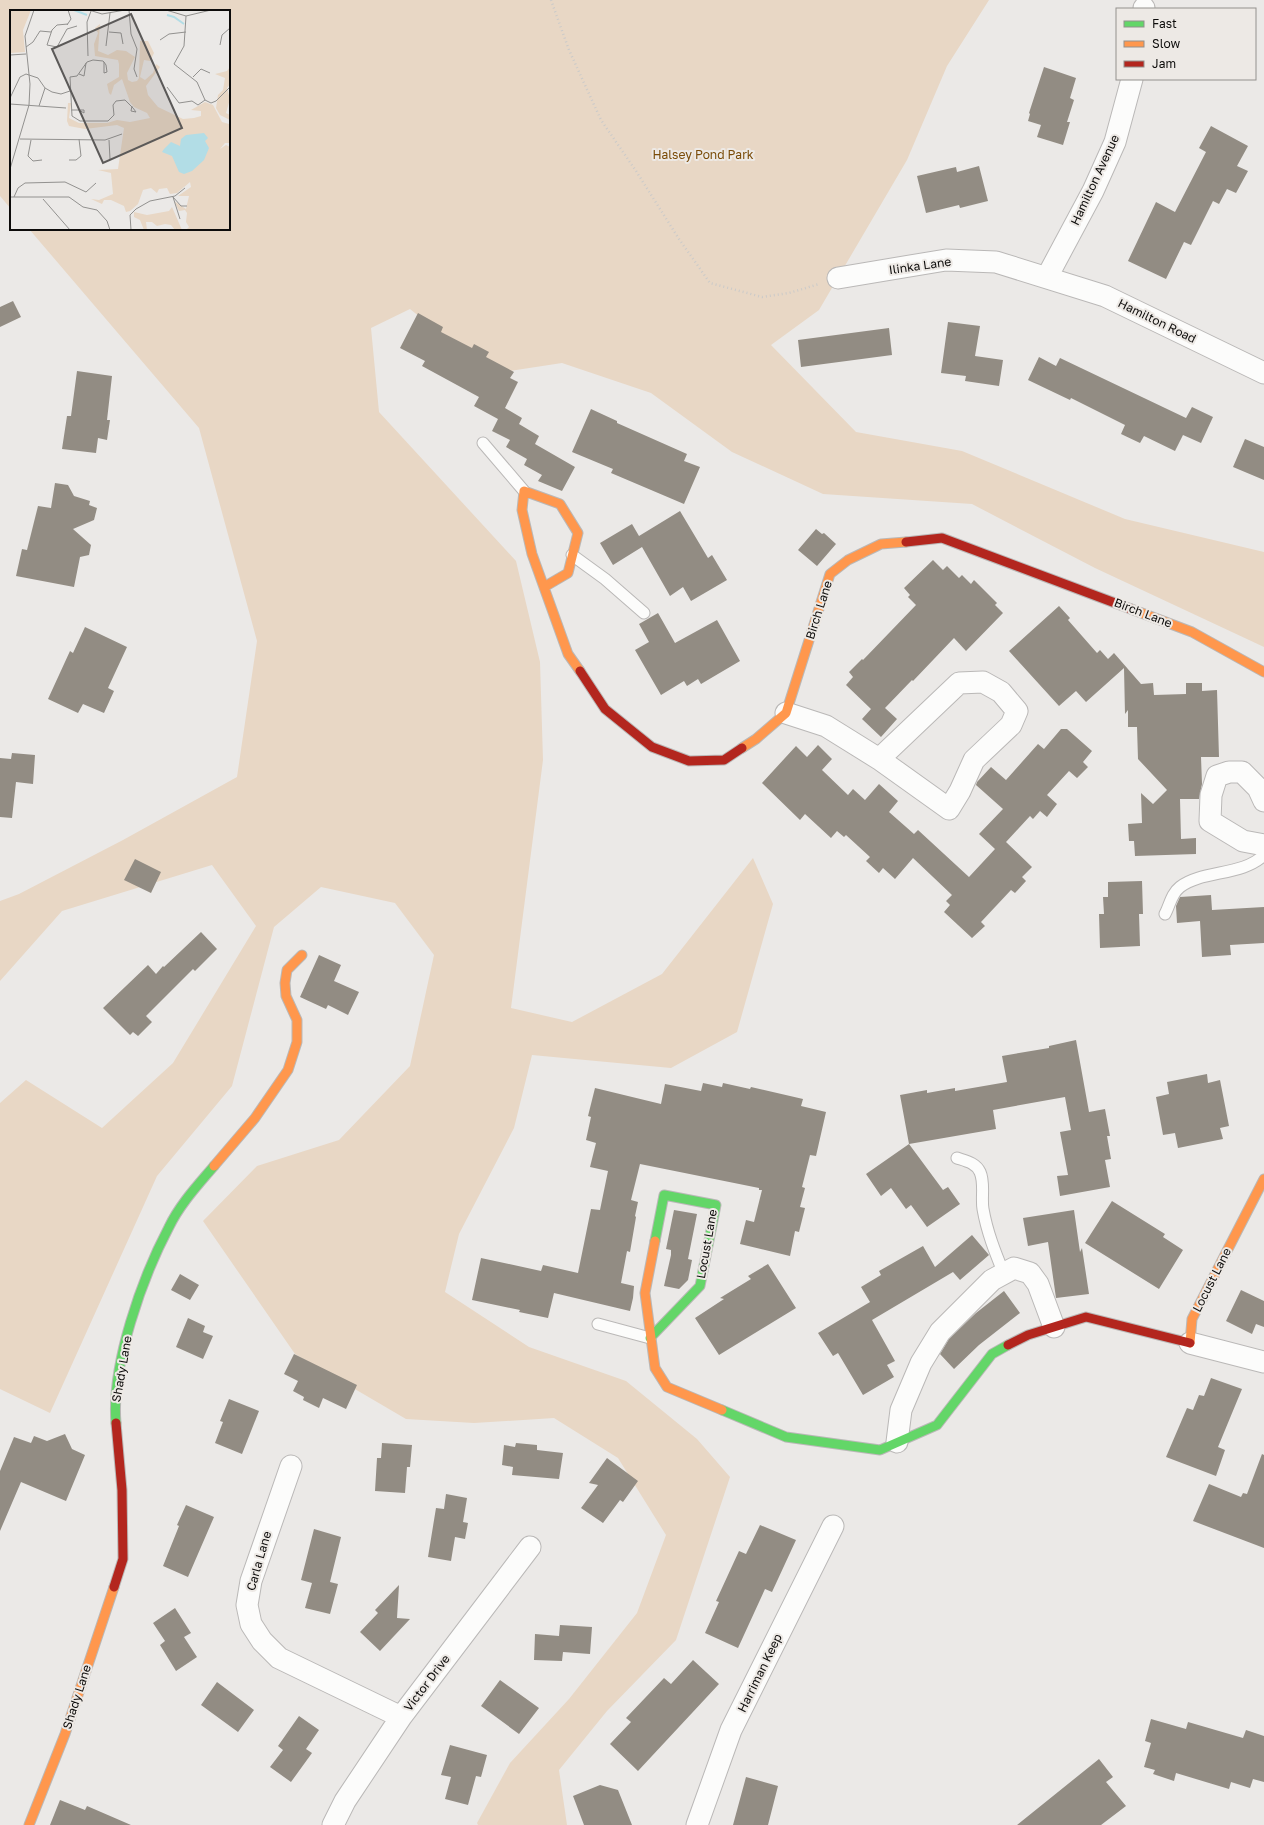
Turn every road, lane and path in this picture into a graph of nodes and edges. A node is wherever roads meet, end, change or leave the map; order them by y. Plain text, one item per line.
1 (552, 0) edge
2 (1132, 80) edge
3 (1047, 277) junction
4 (838, 278) joint
5 (1264, 373) edge
6 (483, 443) dead end
7 (524, 491) junction
8 (572, 555) junction
9 (544, 587) junction
10 (644, 613) dead end
11 (1264, 672) edge
12 (786, 713) junction
13 (879, 759) junction
14 (1264, 801) edge
15 (1264, 845) edge
16 (1264, 856) edge
17 (1165, 914) dead end
18 (302, 955) dead end
19 (957, 1158) dead end
20 (1264, 1179) edge
21 (1004, 1274) junction
22 (598, 1324) dead end
23 (1054, 1327) junction
24 (650, 1338) junction
25 (1190, 1343) junction
26 (1264, 1362) edge
27 (897, 1442) junction
28 (291, 1466) dead end
29 (833, 1526) dead end
30 (530, 1547) dead end
31 (401, 1717) junction
32 (29, 1825) edge
33 (333, 1825) edge
34 (698, 1825) edge

1 - 4 path
2 - 3 street, Hamilton Avenue
3 - 4 street, Ilinka Lane
3 - 5 street, Hamilton Road
6 - 7 lane
7 - 8 street
7 - 9 street
8 - 9 street
8 - 10 lane
9 - 12 street
11 - 12 street, Birch Lane
12 - 13 street
13 - 13 street
14 - 15 street
16 - 17 lane
18 - 32 street, Shady Lane
19 - 21 lane
20 - 25 street, Locust Lane
21 - 23 street
21 - 27 street
22 - 24 lane
23 - 25 street, Locust Lane
23 - 27 street, Locust Lane
24 - 24 street, Locust Lane
24 - 27 street, Locust Lane
25 - 26 street
28 - 31 street, Carla Lane
29 - 34 street, Harriman Keep
30 - 31 street, Victor Drive
31 - 33 street, Victor Drive

